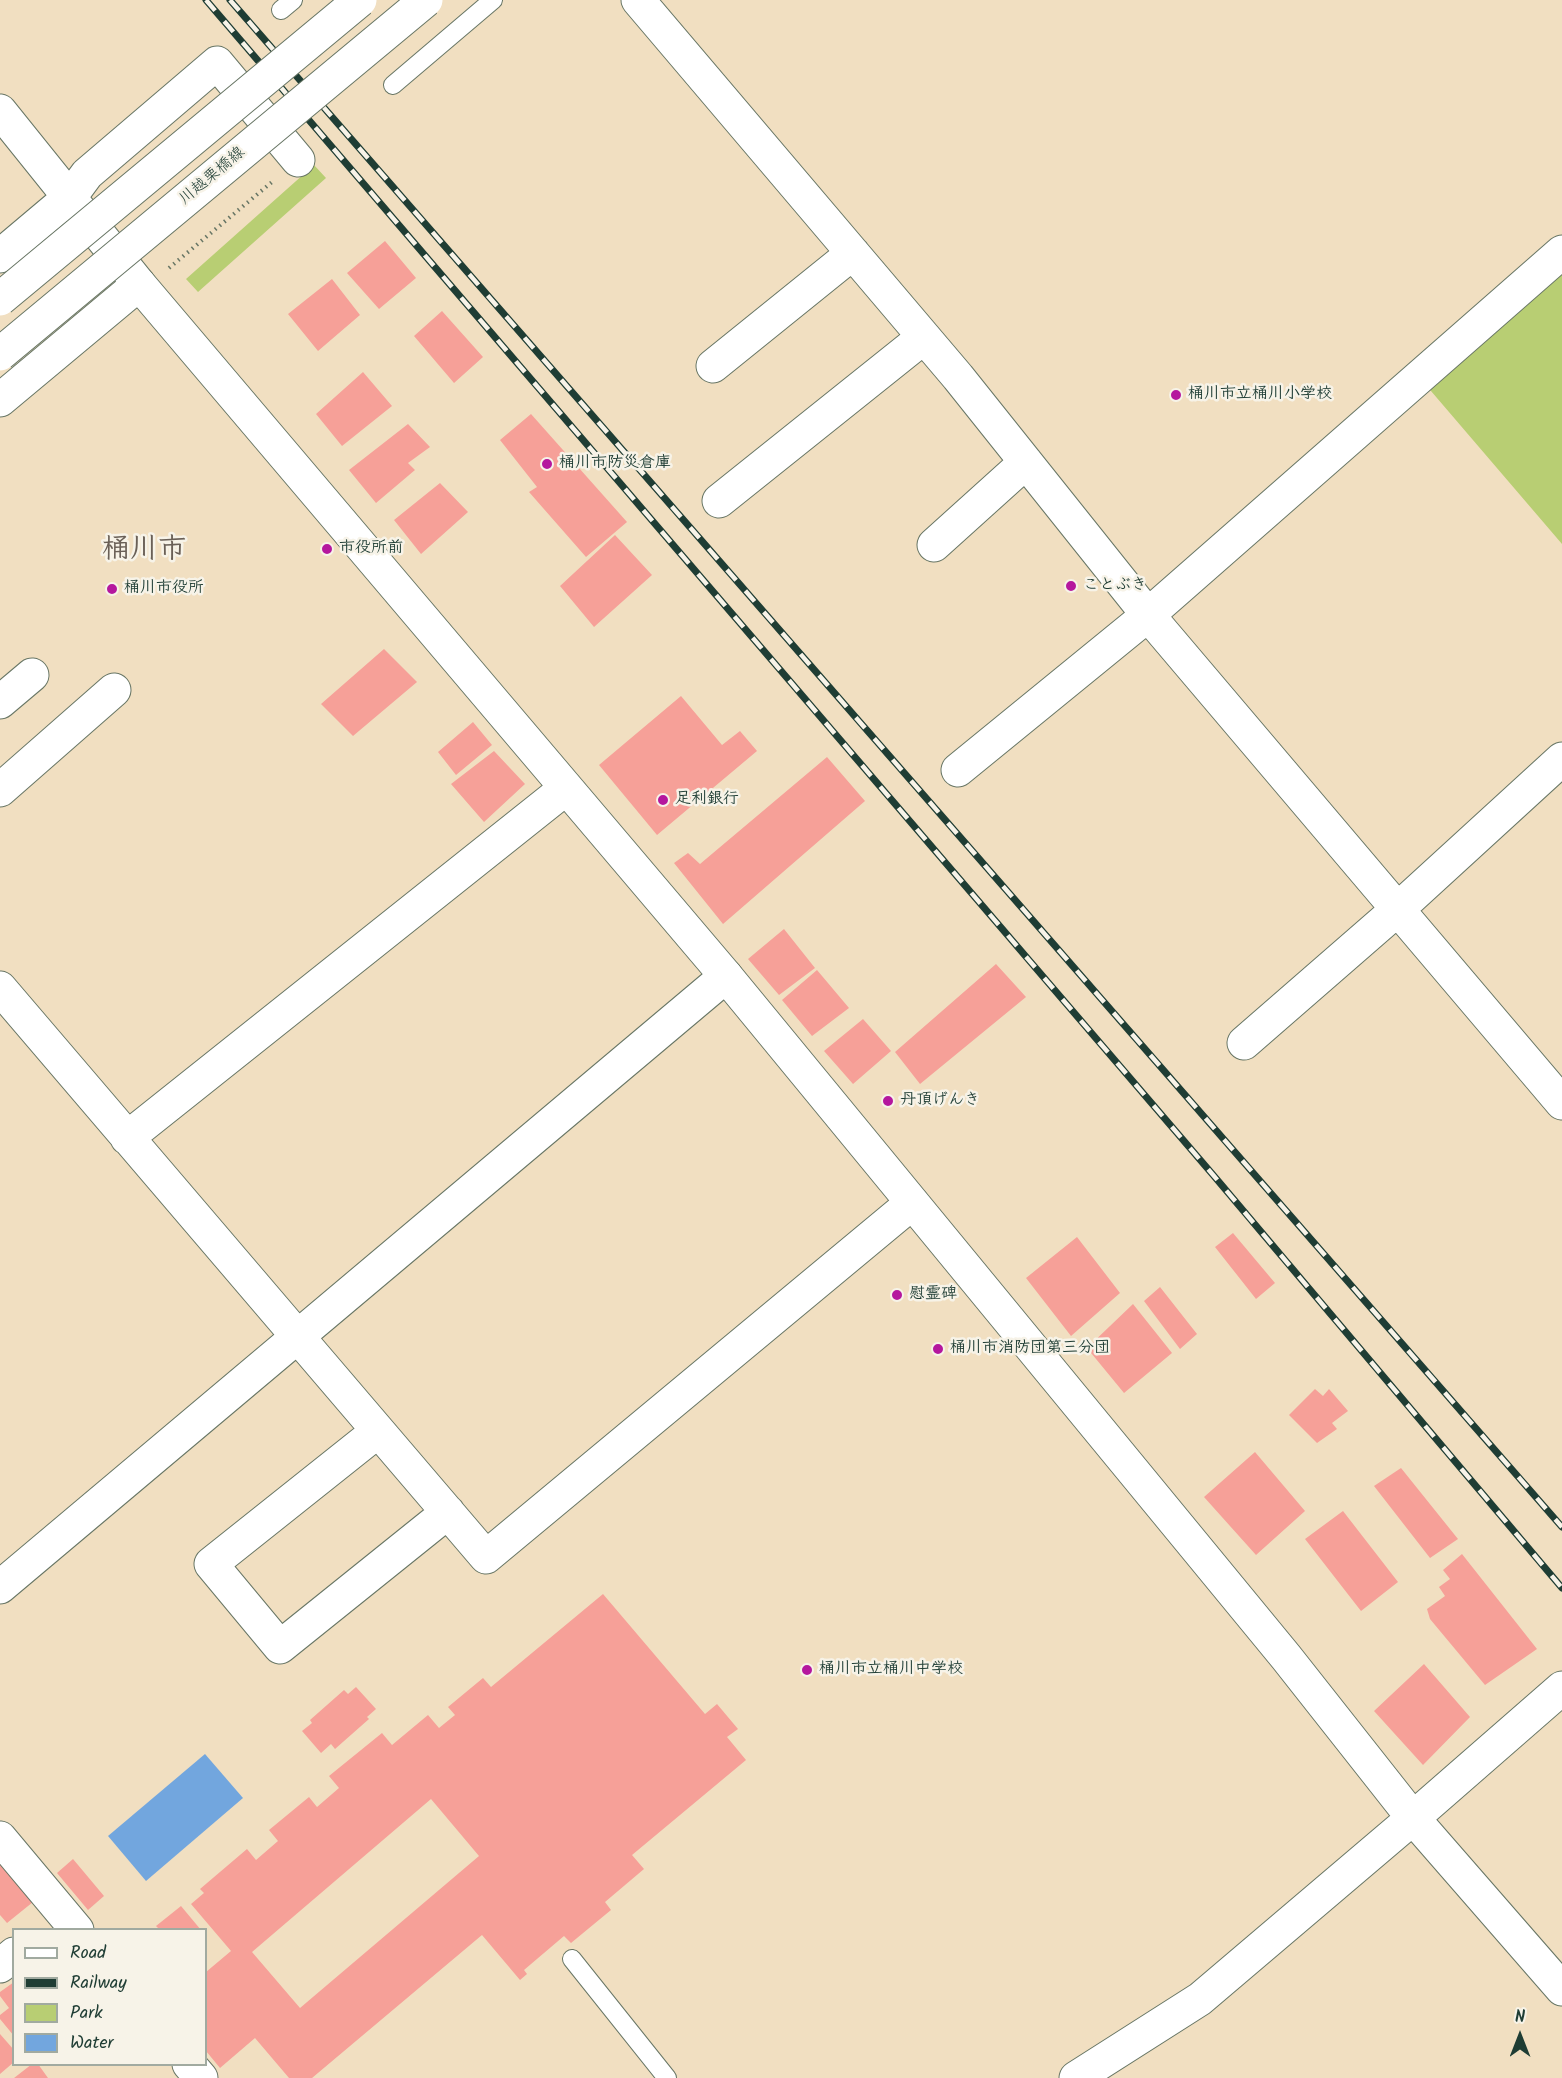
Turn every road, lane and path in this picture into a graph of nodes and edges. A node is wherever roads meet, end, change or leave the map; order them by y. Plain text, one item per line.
1 (360, 0) edge
2 (426, 0) edge
3 (493, 0) edge
4 (638, 0) edge
5 (393, 85) dead end
6 (0, 111) edge
7 (297, 160) joint
8 (70, 197) junction
9 (1562, 252) edge
10 (853, 253) junction
11 (0, 256) edge
12 (139, 284) junction
13 (0, 299) edge
14 (924, 337) junction
15 (0, 354) edge
16 (713, 366) dead end
17 (0, 400) edge
18 (1026, 462) junction
19 (719, 501) dead end
20 (934, 545) dead end
21 (1148, 615) junction
22 (32, 675) dead end
23 (114, 690) dead end
24 (0, 702) edge
25 (1562, 759) edge
26 (958, 770) dead end
27 (565, 789) junction
28 (0, 790) edge
29 (1398, 909) junction
30 (726, 976) junction
31 (0, 988) edge
32 (1244, 1043) dead end
33 (1562, 1103) edge
34 (127, 1138) junction
35 (912, 1203) junction
36 (298, 1338) junction
37 (378, 1431) junction
38 (448, 1512) junction
39 (0, 1587) edge
40 (1562, 1688) edge
41 (1413, 1818) junction
42 (0, 1839) edge
43 (60, 1924) edge
44 (12, 1956) edge
45 (572, 1959) dead end
46 (0, 1966) edge
47 (1562, 1989) edge
48 (191, 2066) edge
49 (201, 2078) edge
50 (667, 2078) edge
51 (1076, 2078) edge

1 - 13 street, bridge
2 - 15 street, 川越栗橋線, bridge
3 - 5 lane
4 - 10 street
6 - 8 street
7 - 8 street
7 - 12 path
8 - 11 street
8 - 12 street
9 - 21 street
10 - 14 street
10 - 16 street
12 - 17 street
12 - 27 street
14 - 18 street
14 - 19 street
18 - 20 street
18 - 21 street
21 - 26 street
21 - 29 street
22 - 24 street
23 - 28 street
25 - 29 street
27 - 30 street
27 - 34 street
29 - 32 street
29 - 33 street
30 - 35 street
30 - 36 street
31 - 34 street
34 - 36 street
35 - 38 street
35 - 41 street
36 - 37 street
36 - 39 street
37 - 38 street
37 - 38 street
40 - 41 street
41 - 47 street
41 - 51 street
42 - 43 street
44 - 46 street
45 - 50 lane
48 - 49 street

